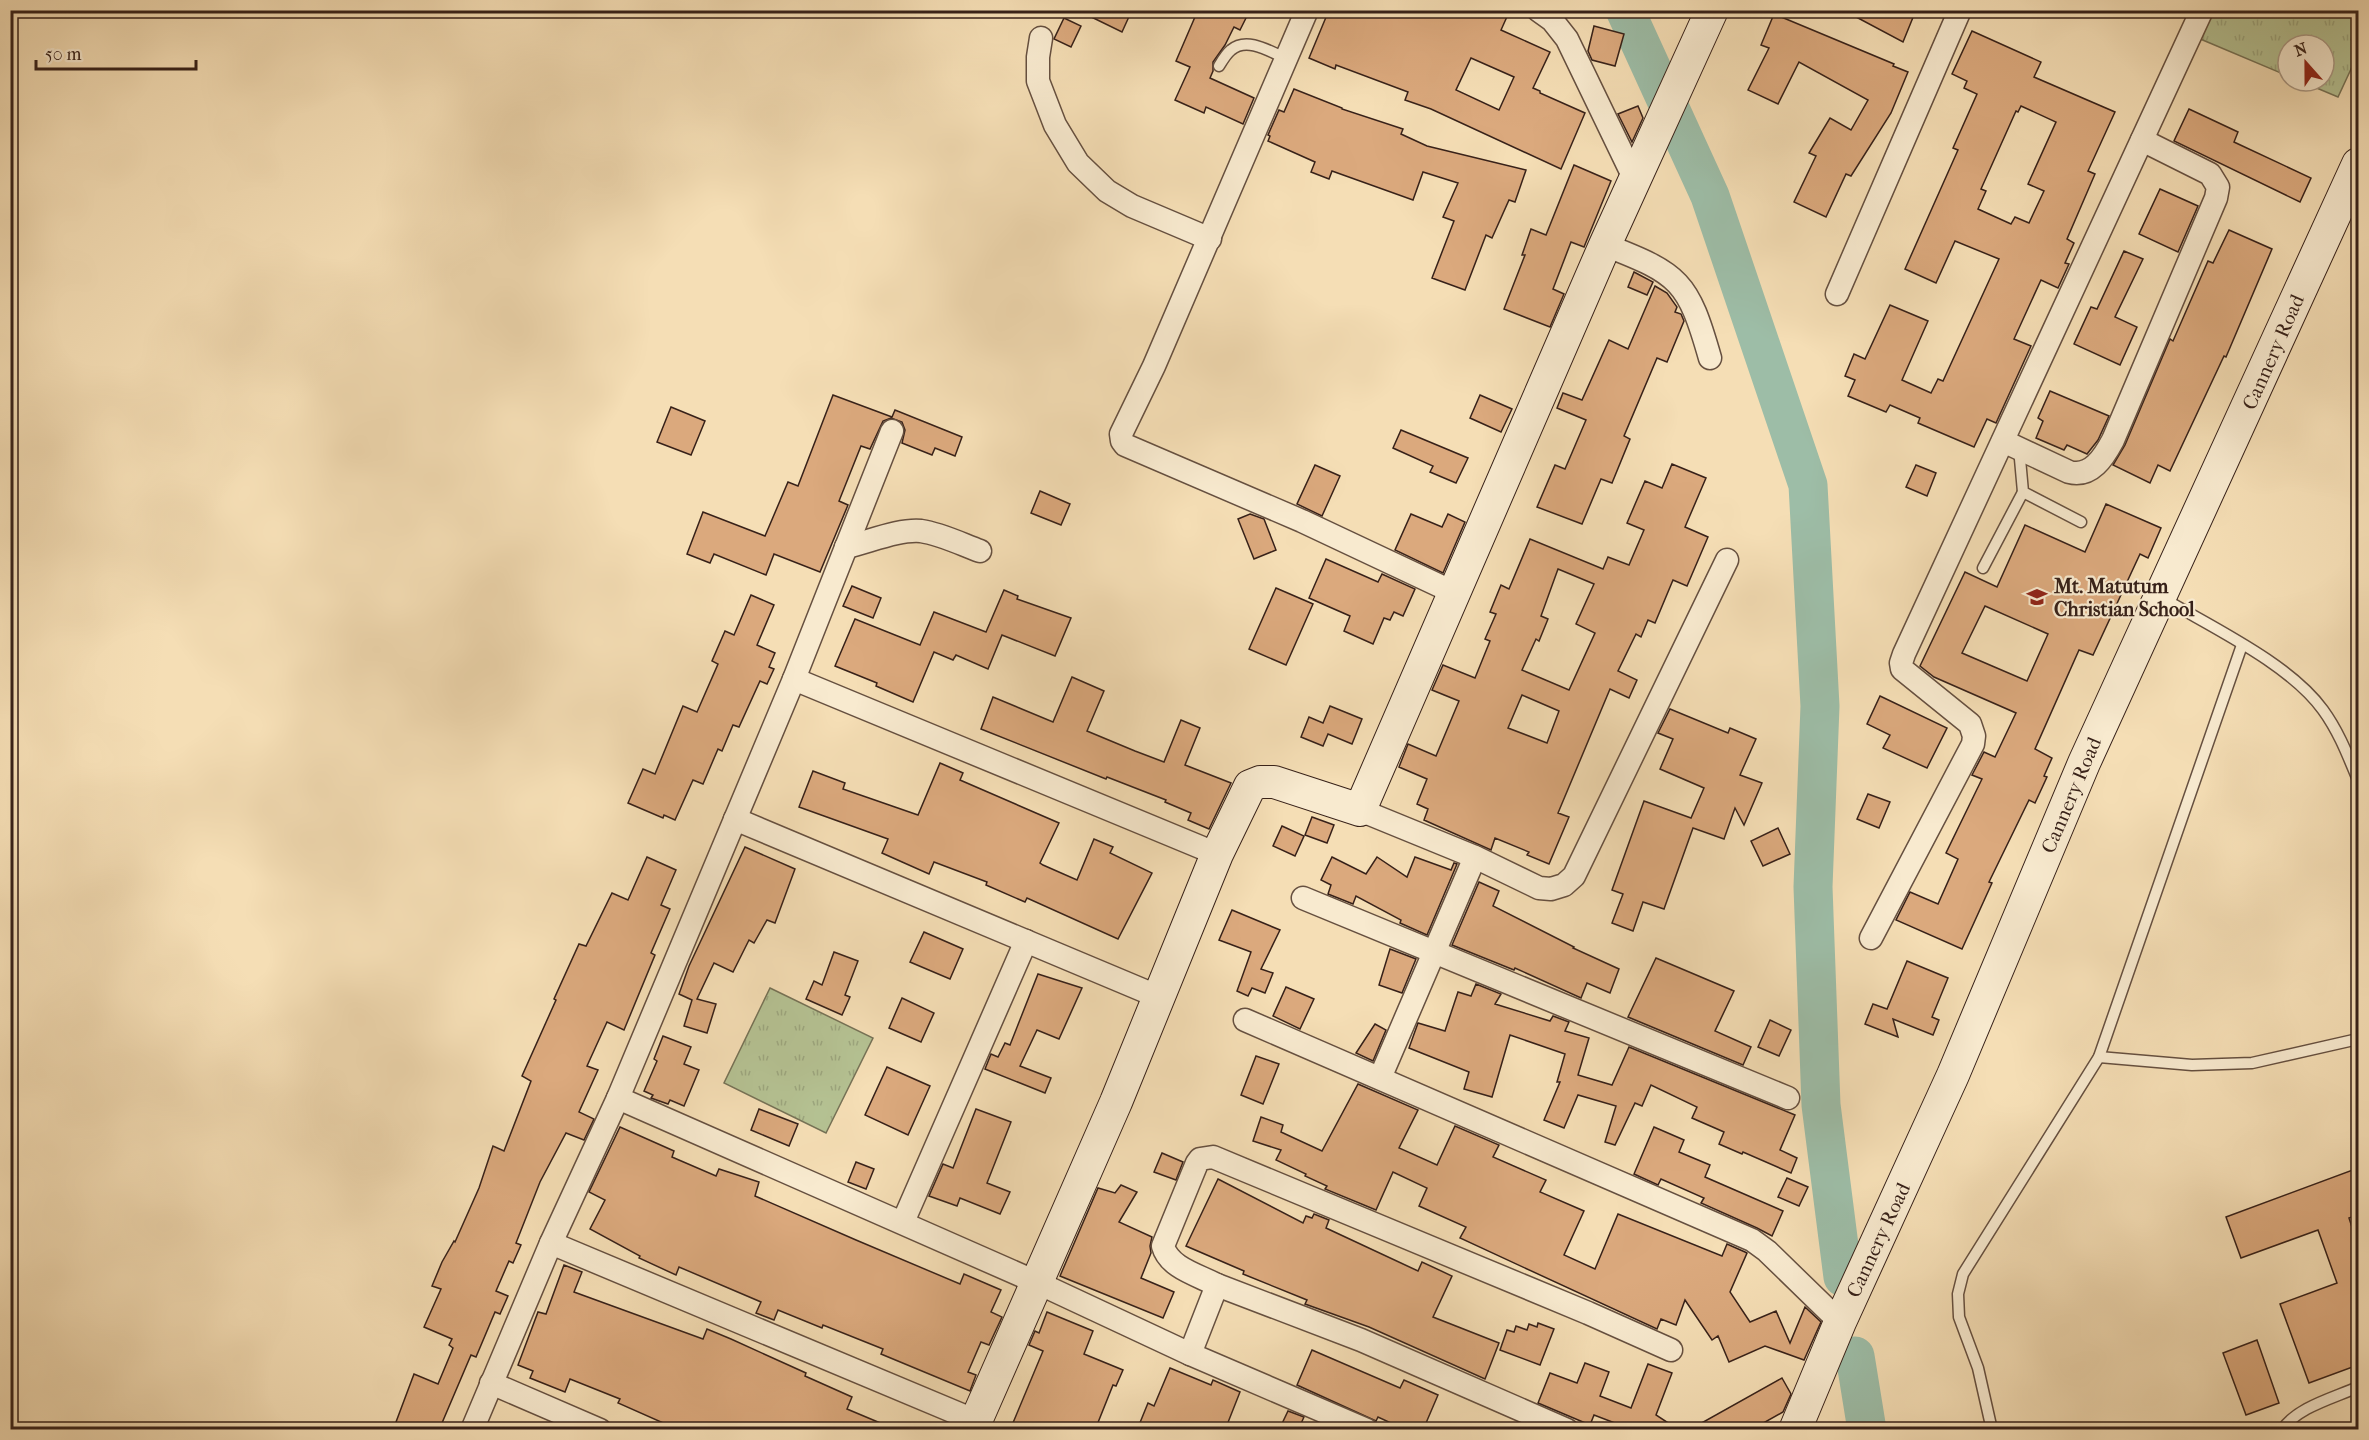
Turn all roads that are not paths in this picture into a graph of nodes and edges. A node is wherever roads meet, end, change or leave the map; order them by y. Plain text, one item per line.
1 (1307, 10) edge
2 (1538, 10) edge
3 (1712, 10) edge
4 (1960, 10) edge
5 (2202, 10) edge
6 (1041, 38) dead end
7 (1287, 60) junction
8 (1219, 66) dead end
9 (2142, 140) junction
10 (2358, 164) edge
11 (1636, 182) junction
12 (1210, 239) junction
13 (1605, 245) junction
14 (1837, 294) dead end
15 (1710, 358) dead end
16 (892, 431) dead end
17 (2011, 445) junction
18 (2023, 492) junction
19 (2081, 522) dead end
20 (846, 547) junction
21 (980, 551) dead end
22 (1727, 560) dead end
23 (1983, 568) dead end
24 (1455, 593) junction
25 (2161, 597) junction
26 (2242, 645) junction
27 (794, 679) junction
28 (2358, 780) edge
29 (1360, 810) junction
30 (735, 819) junction
31 (1217, 854) junction
32 (1475, 857) junction
33 (1303, 898) dead end
34 (1871, 938) dead end
35 (1026, 941) junction
36 (1436, 951) junction
37 (1159, 997) junction
38 (1245, 1020) dead end
39 (2358, 1040) edge
40 (2099, 1057) junction
41 (1380, 1078) junction
42 (618, 1098) junction
43 (1788, 1098) dead end
44 (903, 1222) junction
45 (551, 1243) junction
46 (1036, 1282) junction
47 (1217, 1285) junction
48 (1840, 1322) junction
49 (1671, 1350) dead end
50 (1190, 1354) junction
51 (492, 1383) junction
52 (2358, 1387) edge
53 (974, 1425) edge
54 (472, 1430) edge
55 (600, 1430) edge
56 (1367, 1430) edge
57 (1567, 1430) edge
58 (1795, 1430) edge
59 (1992, 1430) edge
60 (2282, 1430) edge

1 - 7 street
2 - 11 street
3 - 11 street
4 - 14 street
5 - 9 street
6 - 12 street
7 - 8 lane
7 - 12 street
9 - 17 street
9 - 17 street
10 - 25 street, Cannery Road
11 - 13 street
12 - 24 street
13 - 15 street
13 - 24 street
16 - 20 street
17 - 18 lane
17 - 34 street
18 - 19 lane
18 - 23 lane
20 - 21 street
20 - 27 street
22 - 32 street
24 - 29 street
25 - 26 lane
25 - 48 street, Cannery Road
26 - 28 lane
26 - 40 lane
27 - 30 street
27 - 31 street
29 - 31 street
29 - 32 street
30 - 35 street
30 - 42 street
31 - 37 street
32 - 36 street
33 - 36 street
35 - 37 street
35 - 44 street
36 - 41 street
36 - 43 street
37 - 46 street
38 - 41 street
39 - 40 lane
40 - 59 lane
41 - 48 street
42 - 44 street
42 - 45 street
44 - 46 street
45 - 51 street
45 - 53 street
46 - 50 street
46 - 53 street
47 - 49 street
47 - 50 street
47 - 57 street
48 - 58 street, Cannery Road
50 - 56 street
51 - 54 street
51 - 55 street
52 - 60 lane

